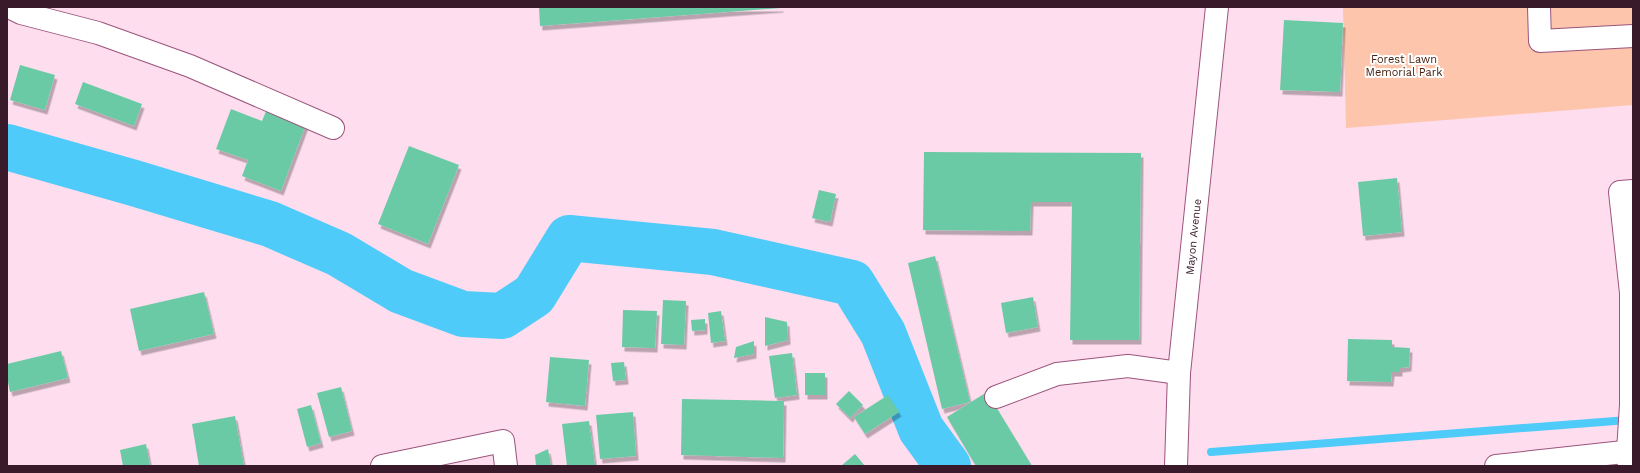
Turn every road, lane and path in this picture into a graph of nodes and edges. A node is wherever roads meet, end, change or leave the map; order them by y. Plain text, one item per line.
1 (9, 7) edge
2 (1217, 7) edge
3 (1539, 7) edge
4 (1633, 36) edge
5 (333, 128) dead end
6 (1633, 191) edge
7 (1632, 293) edge
8 (1179, 373) junction
9 (996, 397) dead end
10 (1632, 405) edge
11 (1630, 456) edge
12 (382, 466) edge
13 (506, 466) edge
14 (1176, 466) edge
15 (1496, 466) edge

1 - 5 street
2 - 8 street, Mayon Avenue
3 - 4 street
6 - 7 street
7 - 10 street
8 - 9 street
8 - 14 street, Mayon Avenue
10 - 11 street
11 - 15 street
12 - 13 street

